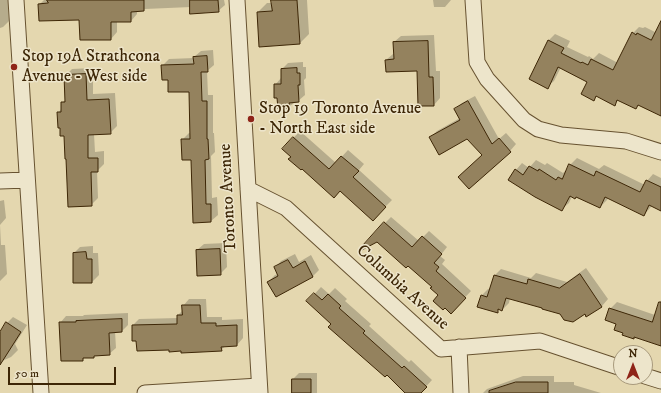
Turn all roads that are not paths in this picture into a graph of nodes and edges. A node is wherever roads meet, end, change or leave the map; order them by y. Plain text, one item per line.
1 (16, 0) edge
2 (237, 0) edge
3 (473, 0) edge
4 (661, 152) edge
5 (27, 180) junction
6 (0, 181) edge
7 (248, 188) junction
8 (459, 347) junction
9 (613, 365) edge
10 (259, 389) edge
11 (41, 393) edge
12 (145, 393) edge
13 (461, 393) edge

1 - 5 street
2 - 7 street, Toronto Avenue
3 - 4 street
5 - 6 street
5 - 11 street
7 - 8 street, Columbia Avenue
7 - 10 street, Toronto Avenue
8 - 9 street, Columbia Avenue
8 - 13 street
10 - 12 street

